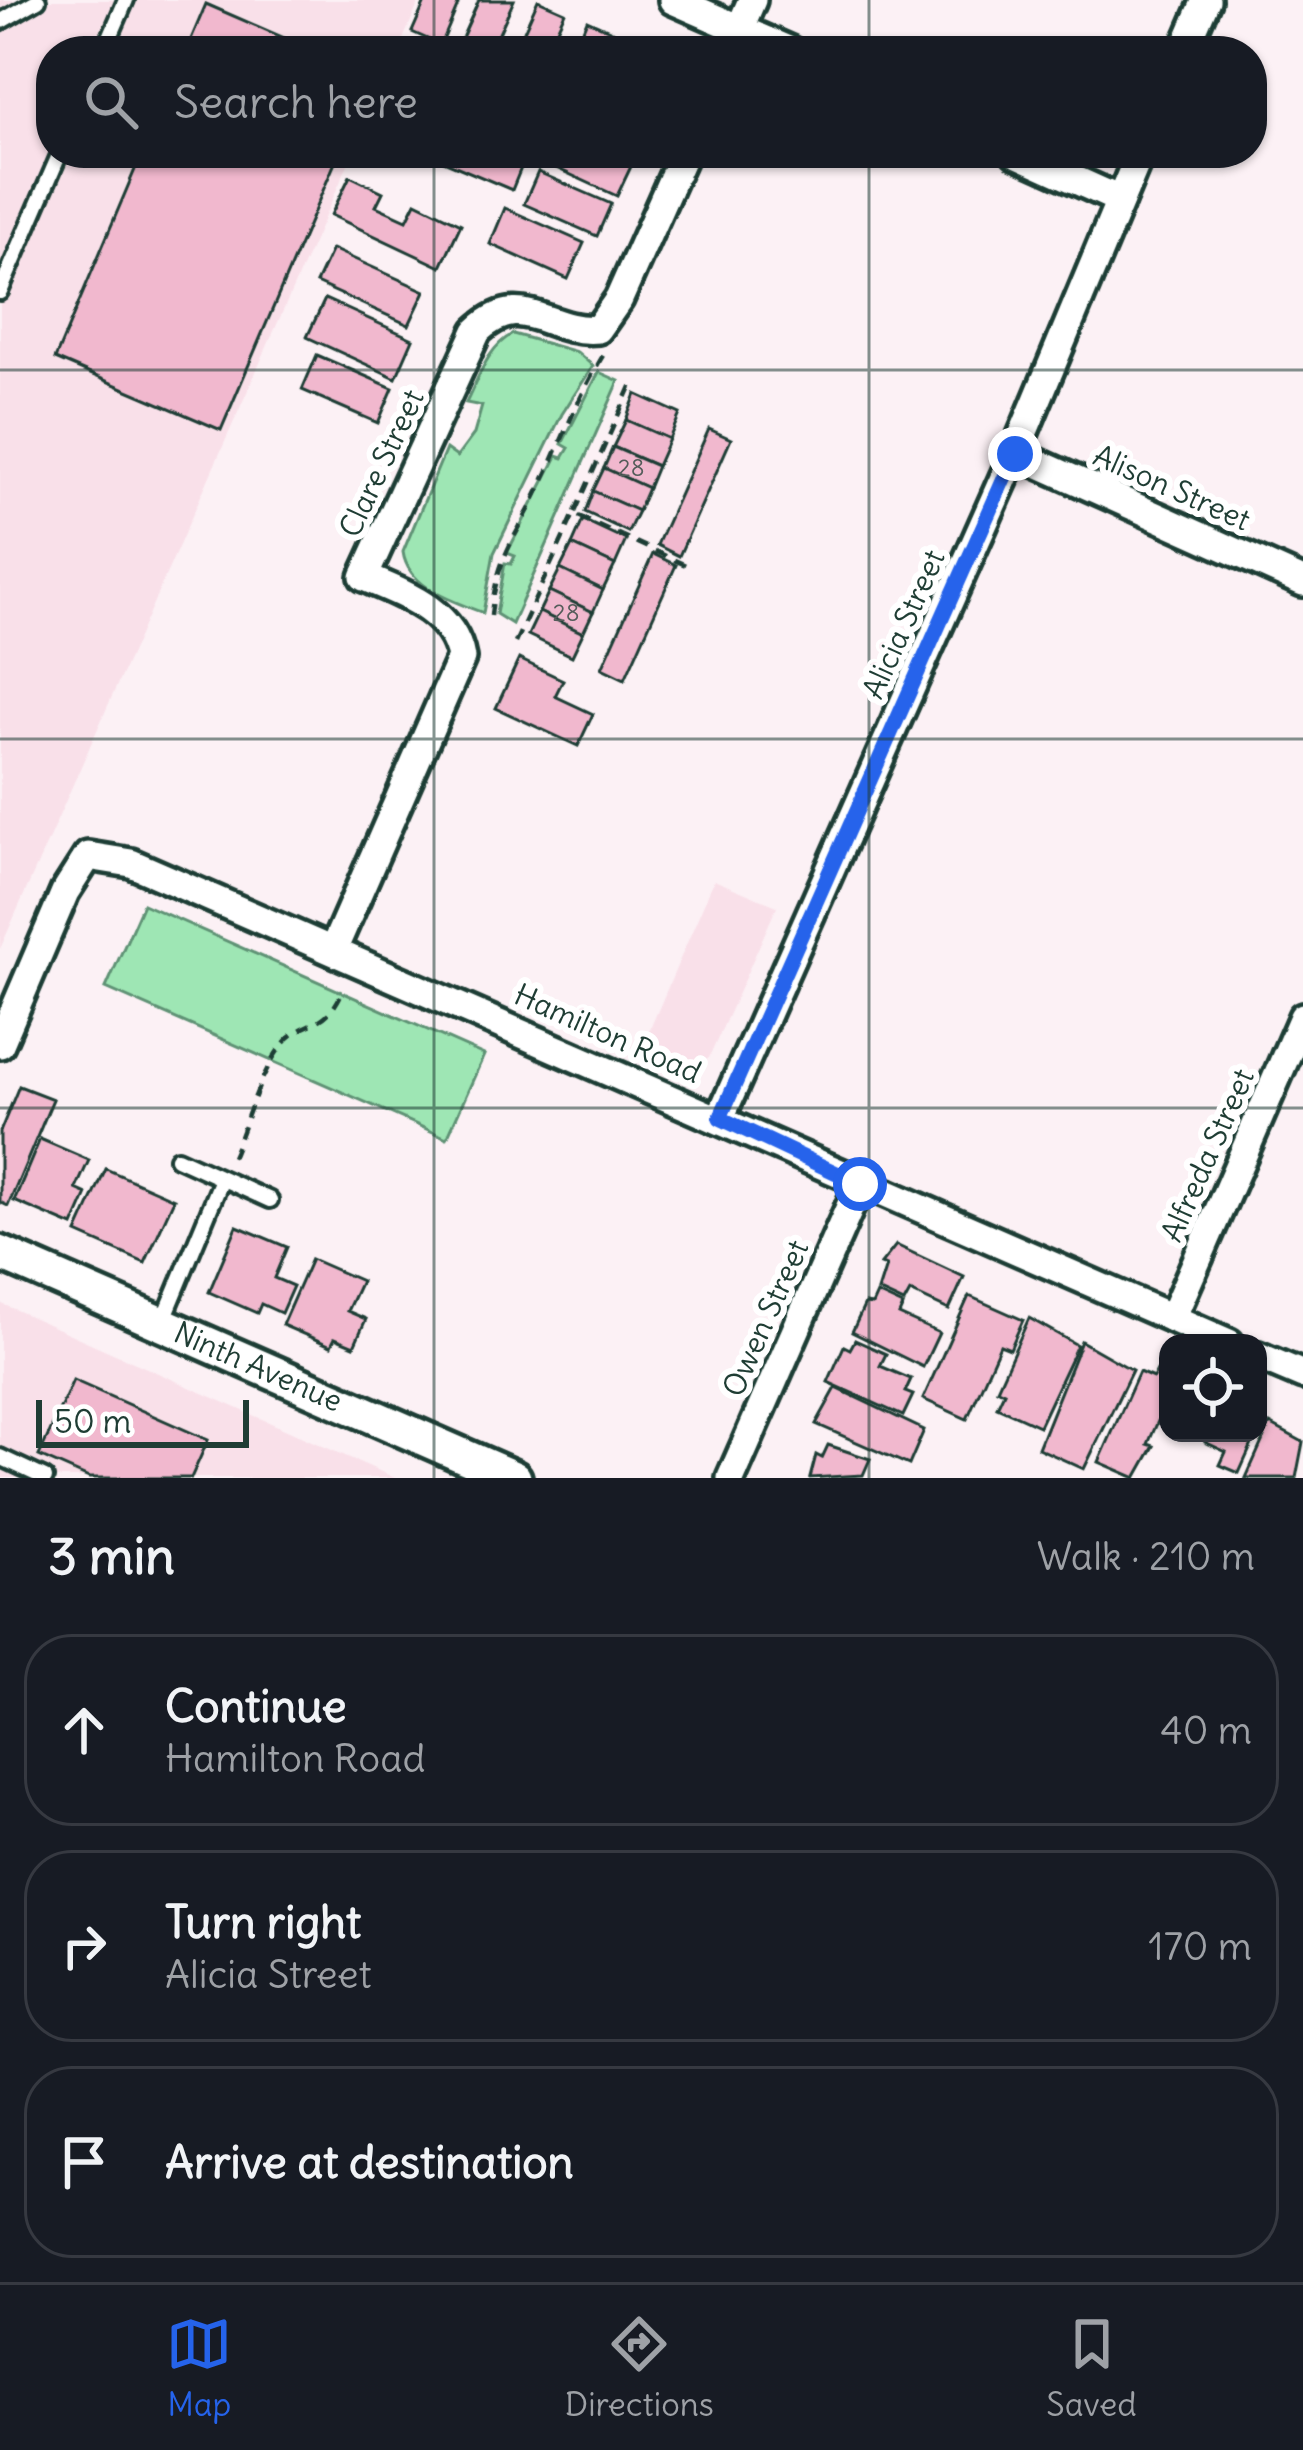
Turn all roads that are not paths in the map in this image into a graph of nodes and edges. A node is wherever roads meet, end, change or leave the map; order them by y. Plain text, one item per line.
1 (38, 0) edge
2 (126, 0) edge
3 (674, 0) edge
4 (752, 0) edge
5 (1206, 0) edge
6 (0, 22) edge
7 (110, 36) edge
8 (729, 36) edge
9 (737, 36) edge
10 (1190, 36) edge
11 (54, 168) edge
12 (677, 168) edge
13 (1049, 168) edge
14 (1134, 168) edge
15 (1120, 200) junction
16 (0, 292) edge
17 (1015, 454) junction
18 (1303, 582) edge
19 (334, 948) junction
20 (1303, 1018) edge
21 (0, 1044) edge
22 (720, 1118) junction
23 (177, 1158) dead end
24 (223, 1179) junction
25 (860, 1184) junction
26 (270, 1199) dead end
27 (0, 1253) edge
28 (1172, 1318) junction
29 (163, 1324) junction
30 (1208, 1334) edge
31 (1267, 1360) edge
32 (1303, 1376) edge
33 (0, 1457) edge
34 (45, 1478) edge
35 (514, 1478) edge
36 (731, 1478) edge

1 - 6 lane
2 - 7 lane
3 - 8 street
4 - 9 street
5 - 10 street
11 - 16 lane
12 - 19 street, Clare Street
13 - 15 street
14 - 15 street, Alicia Street
15 - 17 street, Alicia Street
17 - 18 street, Alison Street
17 - 22 street, Alicia Street
19 - 21 street, Hamilton Road
19 - 22 street, Hamilton Road
20 - 28 street, Alfreda Street
22 - 25 street, Hamilton Road
23 - 24 lane
24 - 26 lane
24 - 29 lane
25 - 28 street, Hamilton Road
25 - 36 street, Owen Street
27 - 29 street, Ninth Avenue
28 - 30 street, Hamilton Road
29 - 35 street, Ninth Avenue
31 - 32 street
33 - 34 lane

